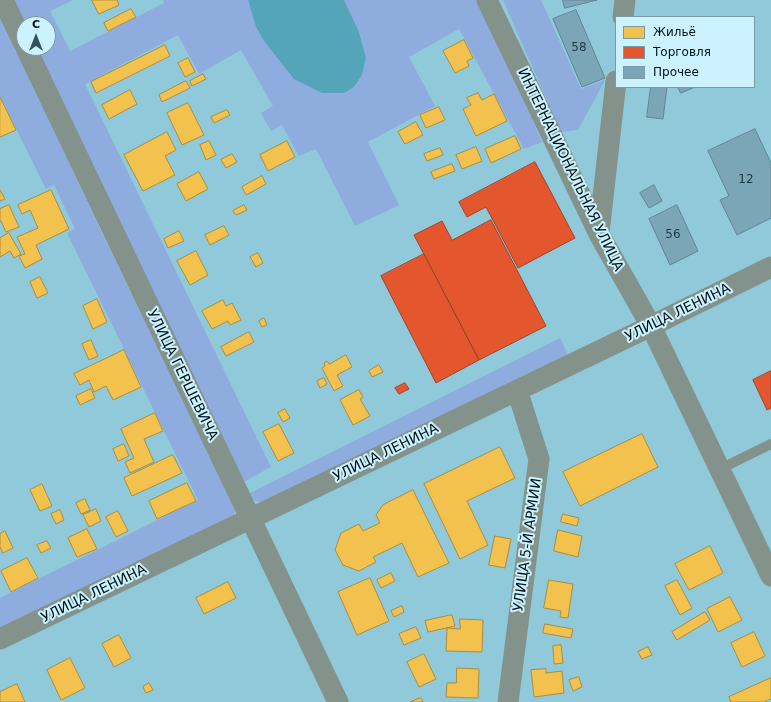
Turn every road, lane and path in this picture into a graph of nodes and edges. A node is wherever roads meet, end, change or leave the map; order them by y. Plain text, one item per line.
1 (3, 0) edge
2 (487, 0) edge
3 (625, 0) edge
4 (623, 16) edge
5 (16, 27) edge
6 (30, 56) edge
7 (615, 88) edge
8 (599, 234) junction
9 (771, 267) edge
10 (651, 326) junction
11 (517, 390) junction
12 (771, 444) edge
13 (720, 469) junction
14 (250, 518) junction
15 (771, 576) edge
16 (0, 639) edge
17 (338, 702) edge
18 (508, 702) edge

1 - 5 street
2 - 8 street, ИНТЕРНАЦИОНАЛЬНАЯ УЛИЦА
3 - 4 street
6 - 14 street, УЛИЦА ГЕРШЕВИЧА
7 - 8 street
8 - 10 street, ИНТЕРНАЦИОНАЛЬНАЯ УЛИЦА
9 - 10 street, УЛИЦА ЛЕНИНА
10 - 11 street, УЛИЦА ЛЕНИНА
10 - 13 street, ИНТЕРНАЦИОНАЛЬНАЯ УЛИЦА
11 - 14 street, УЛИЦА ЛЕНИНА
11 - 18 street, УЛИЦА 5-Й АРМИИ
12 - 13 lane
13 - 15 street, ИНТЕРНАЦИОНАЛЬНАЯ УЛИЦА
14 - 16 street, УЛИЦА ЛЕНИНА
14 - 17 street, УЛИЦА ГЕРШЕВИЧА

